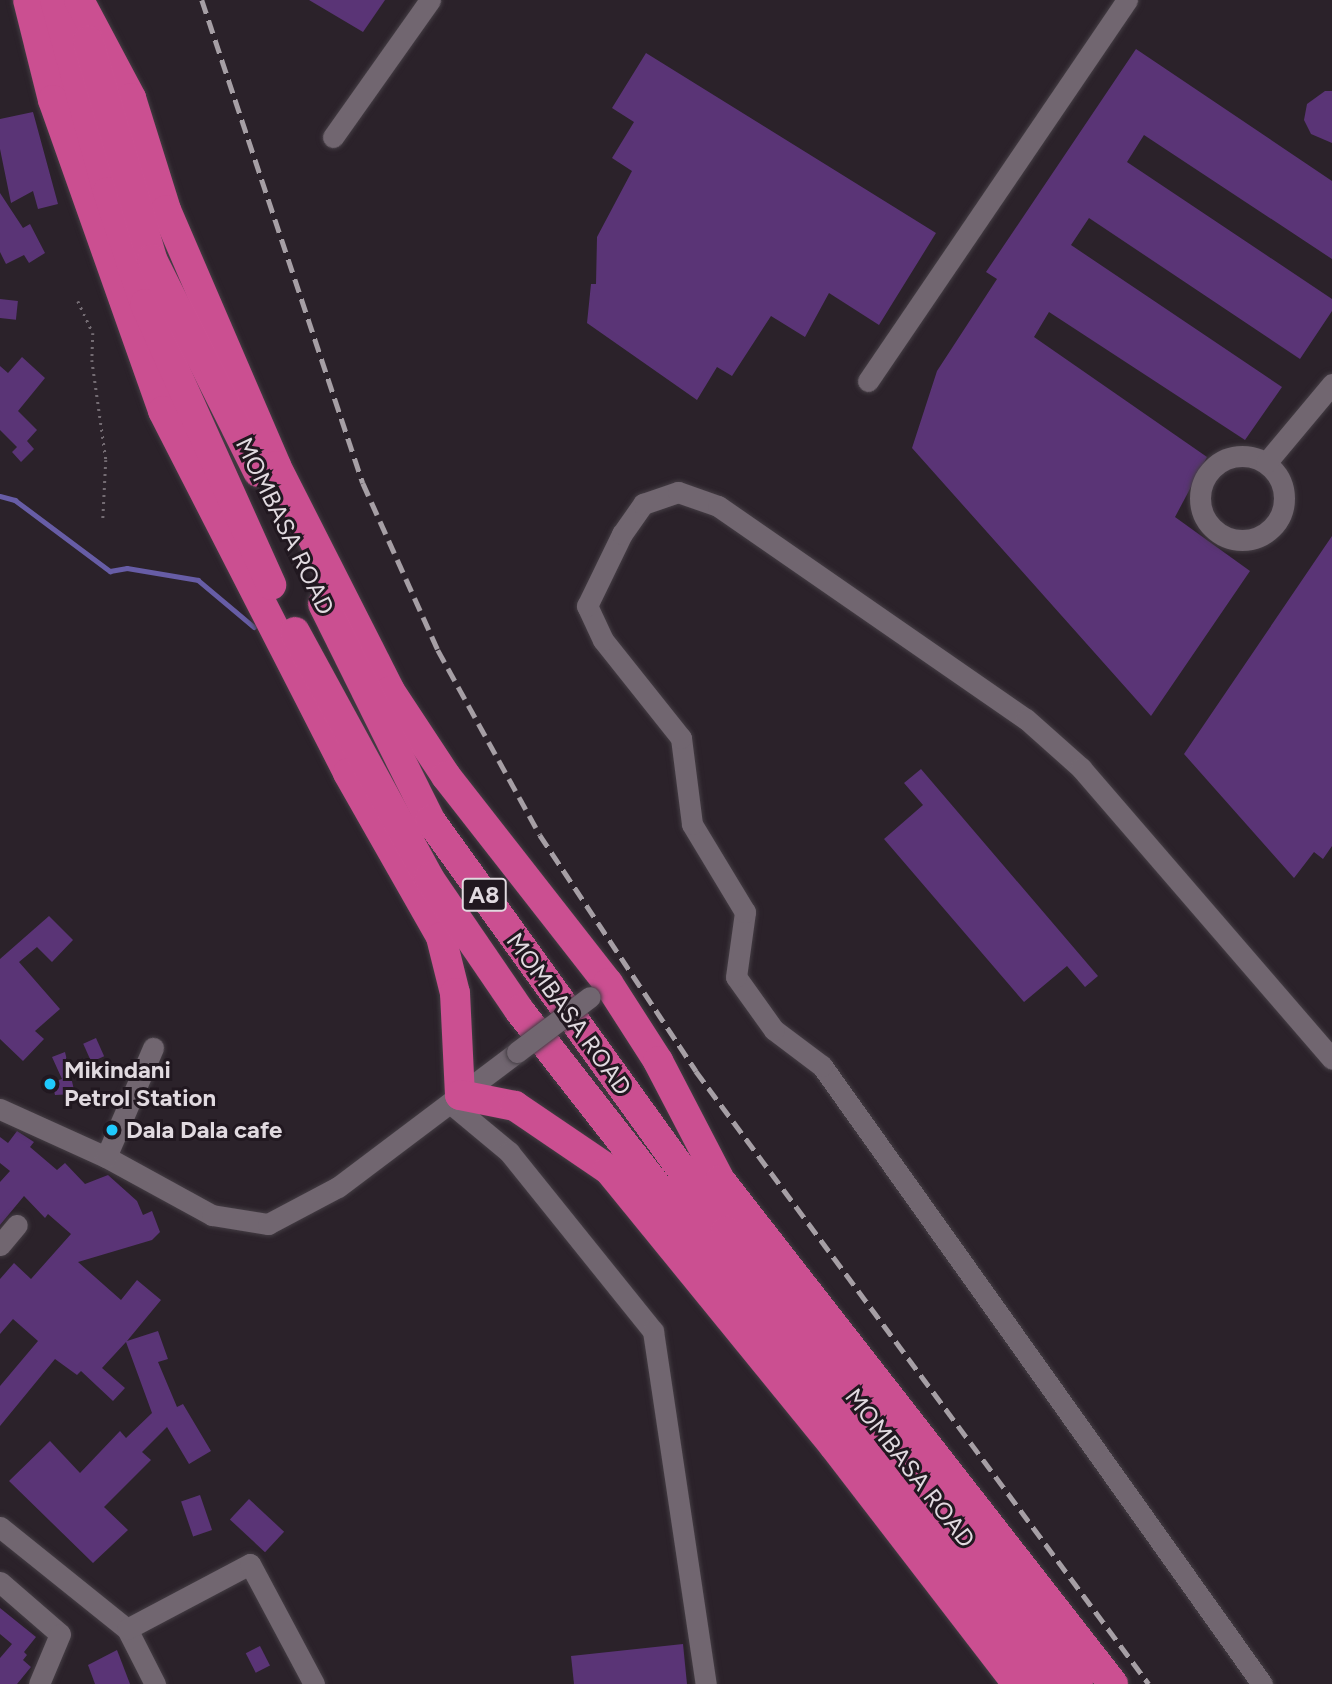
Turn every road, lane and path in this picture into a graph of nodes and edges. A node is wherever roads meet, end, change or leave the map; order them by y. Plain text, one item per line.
1 (28, 0) edge
2 (55, 0) edge
3 (78, 0) edge
4 (430, 0) edge
5 (1127, 0) edge
6 (333, 137) dead end
7 (78, 301) dead end
8 (869, 381) dead end
9 (1332, 384) edge
10 (1266, 463) dead end
11 (103, 519) dead end
12 (599, 990) junction
13 (153, 1048) dead end
14 (1332, 1059) edge
15 (455, 1099) junction
16 (0, 1110) edge
17 (106, 1157) junction
18 (17, 1225) dead end
19 (0, 1245) edge
20 (0, 1527) edge
21 (0, 1582) edge
22 (127, 1629) junction
23 (39, 1684) edge
24 (155, 1684) edge
25 (314, 1684) edge
26 (706, 1684) edge
27 (1017, 1684) edge
28 (1046, 1684) edge
29 (1077, 1684) edge
30 (1113, 1684) edge
31 (1262, 1684) edge

1 - 15 highway
2 - 28 highway, MOMBASA ROAD / A8
3 - 12 highway
3 - 29 highway, MOMBASA ROAD / A8
4 - 6 street
5 - 8 street
7 - 11 path
9 - 10 street
12 - 15 street, bridge
12 - 30 highway
13 - 17 street
14 - 31 street
15 - 17 street
15 - 26 street
15 - 27 highway
16 - 17 street
18 - 19 street
20 - 22 street
21 - 23 street
22 - 24 street
22 - 25 street

